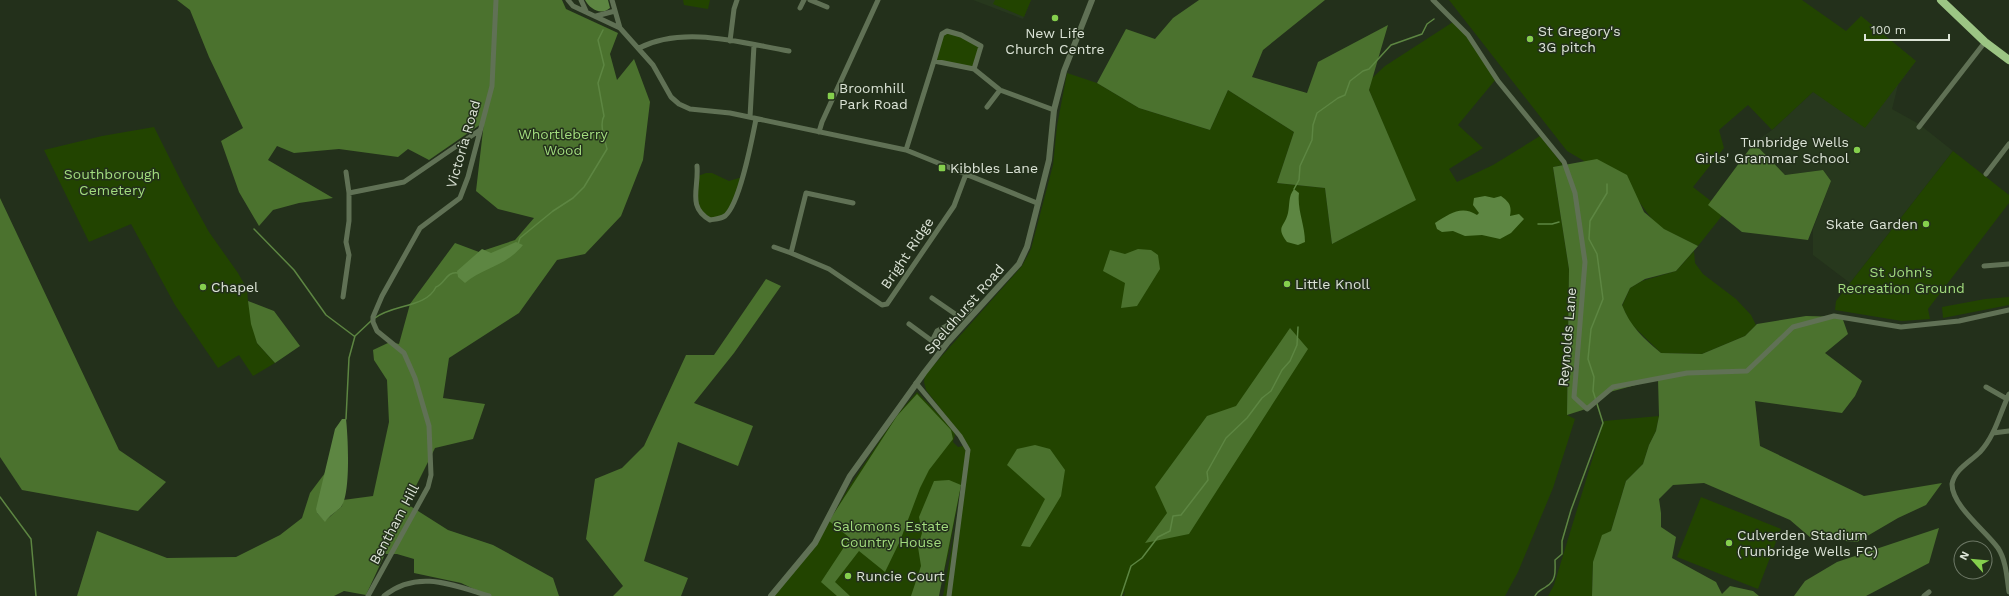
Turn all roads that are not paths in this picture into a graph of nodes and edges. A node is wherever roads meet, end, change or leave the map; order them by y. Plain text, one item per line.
1 (496, 0) edge
2 (568, 0) edge
3 (581, 0) edge
4 (612, 0) edge
5 (737, 0) edge
6 (804, 0) edge
7 (810, 0) edge
8 (878, 0) edge
9 (1092, 0) edge
10 (1433, 0) edge
11 (1941, 0) edge
12 (827, 7) dead end
13 (800, 8) dead end
14 (615, 11) junction
15 (586, 12) junction
16 (596, 16) junction
17 (620, 28) junction
18 (730, 41) junction
19 (1986, 42) junction
20 (754, 45) junction
21 (639, 48) junction
22 (789, 51) dead end
23 (2009, 60) edge
24 (934, 62) junction
25 (974, 69) junction
26 (1000, 90) junction
27 (986, 107) dead end
28 (1054, 110) junction
29 (750, 117) junction
30 (756, 119) junction
31 (1919, 127) dead end
32 (480, 130) junction
33 (819, 132) junction
34 (2009, 144) edge
35 (906, 150) junction
36 (697, 166) dead end
37 (346, 172) dead end
38 (966, 174) junction
39 (1986, 174) dead end
40 (349, 193) junction
41 (1037, 202) junction
42 (853, 203) dead end
43 (774, 247) dead end
44 (791, 253) junction
45 (2009, 264) edge
46 (1984, 266) dead end
47 (343, 297) dead end
48 (932, 298) dead end
49 (970, 309) dead end
50 (2009, 310) edge
51 (375, 311) joint
52 (961, 318) junction
53 (909, 324) dead end
54 (932, 341) junction
55 (943, 349) junction
56 (916, 383) junction
57 (1986, 387) dead end
58 (2008, 396) edge
59 (2009, 432) edge
60 (1992, 433) junction
61 (1929, 592) dead end
62 (2009, 592) edge
63 (368, 596) edge
64 (384, 596) edge
65 (489, 596) edge
66 (771, 596) edge
67 (949, 596) edge
68 (1924, 596) edge

1 - 32 street, Victoria Road
2 - 15 street
3 - 15 street
4 - 14 street
5 - 18 street
6 - 13 street
7 - 12 street
8 - 33 street
9 - 28 street, Speldhurst Road
10 - 50 street, Reynolds Lane
11 - 19 highway
14 - 16 street
14 - 17 street
15 - 16 street
16 - 17 street
17 - 21 street
18 - 20 street
18 - 21 street
19 - 23 highway
19 - 31 street
20 - 22 street
20 - 29 street
21 - 29 street
24 - 25 street
24 - 25 street
24 - 35 street
25 - 26 street
26 - 27 street
26 - 28 street
28 - 41 street, Speldhurst Road
29 - 30 street
30 - 33 street
30 - 36 street
32 - 40 street
32 - 51 street, Victoria Road
33 - 35 street
34 - 39 street
35 - 38 street
37 - 40 street
38 - 41 street
38 - 44 street, Bright Ridge
40 - 47 street
41 - 55 street, Speldhurst Road
42 - 44 street
43 - 44 street, Bright Ridge
45 - 46 street
48 - 52 street
49 - 52 street
51 - 63 street, Bentham Hill
52 - 54 street
53 - 54 street
54 - 55 street
55 - 56 street, Speldhurst Road
56 - 66 street, Speldhurst Road
56 - 67 street
57 - 58 street
58 - 60 street
59 - 60 street
60 - 62 street
61 - 68 street
64 - 65 street

